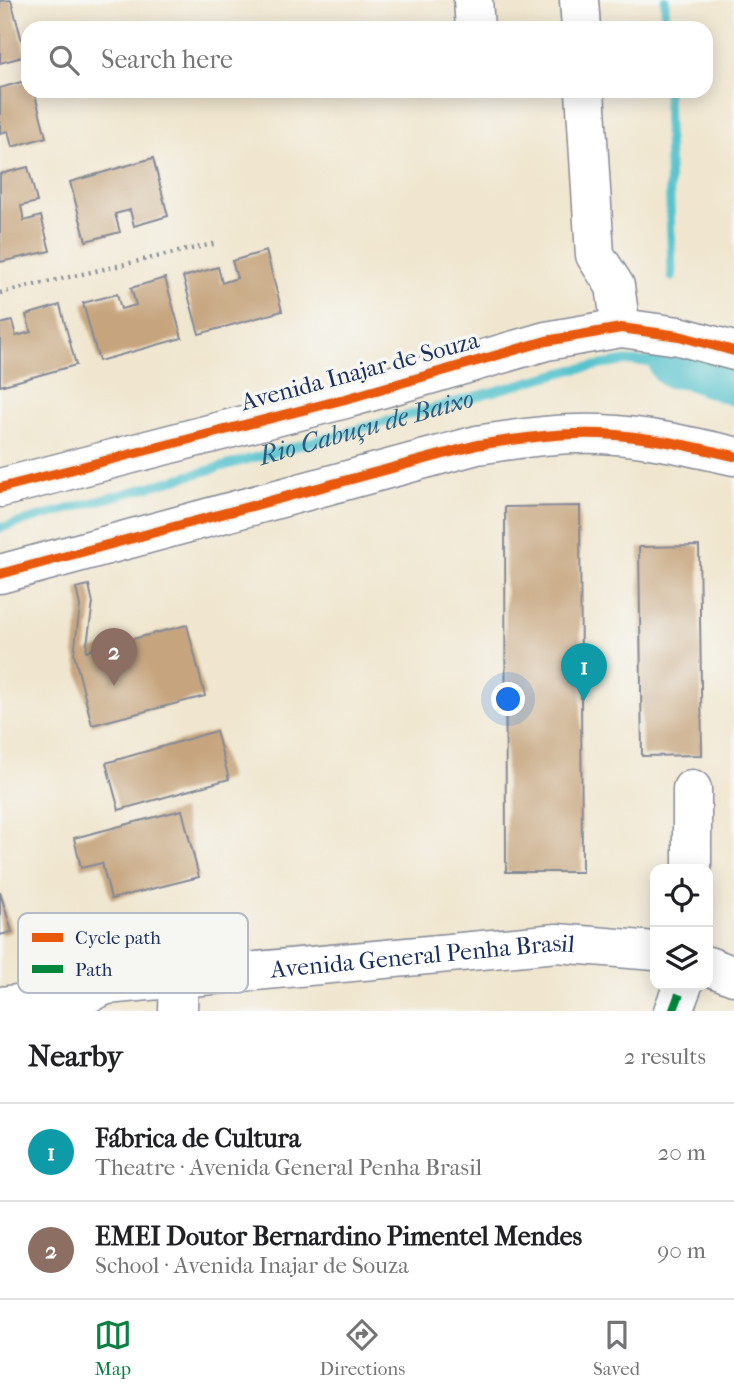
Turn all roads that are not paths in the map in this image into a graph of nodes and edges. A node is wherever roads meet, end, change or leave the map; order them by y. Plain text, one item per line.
1 (473, 0) edge
2 (579, 0) edge
3 (474, 21) edge
4 (580, 21) edge
5 (585, 98) edge
6 (621, 328) junction
7 (734, 351) edge
8 (734, 456) edge
9 (0, 488) edge
10 (0, 574) edge
11 (692, 789) dead end
12 (692, 864) edge
13 (650, 951) edge
14 (713, 968) edge
15 (734, 976) edge
16 (18, 984) edge
17 (248, 985) edge
18 (0, 986) edge
19 (681, 990) edge
20 (89, 993) edge
21 (0, 1006) edge
22 (673, 1011) edge

1 - 3 main road
2 - 4 main road
5 - 6 main road
6 - 7 main road, Avenida Inajar de Souza
6 - 9 main road, Avenida Inajar de Souza
8 - 10 main road
11 - 12 main road
13 - 17 main road, Avenida General Penha Brasil
14 - 15 main road
16 - 18 main road, Avenida General Penha Brasil
19 - 22 main road
20 - 21 main road, Avenida General Penha Brasil

